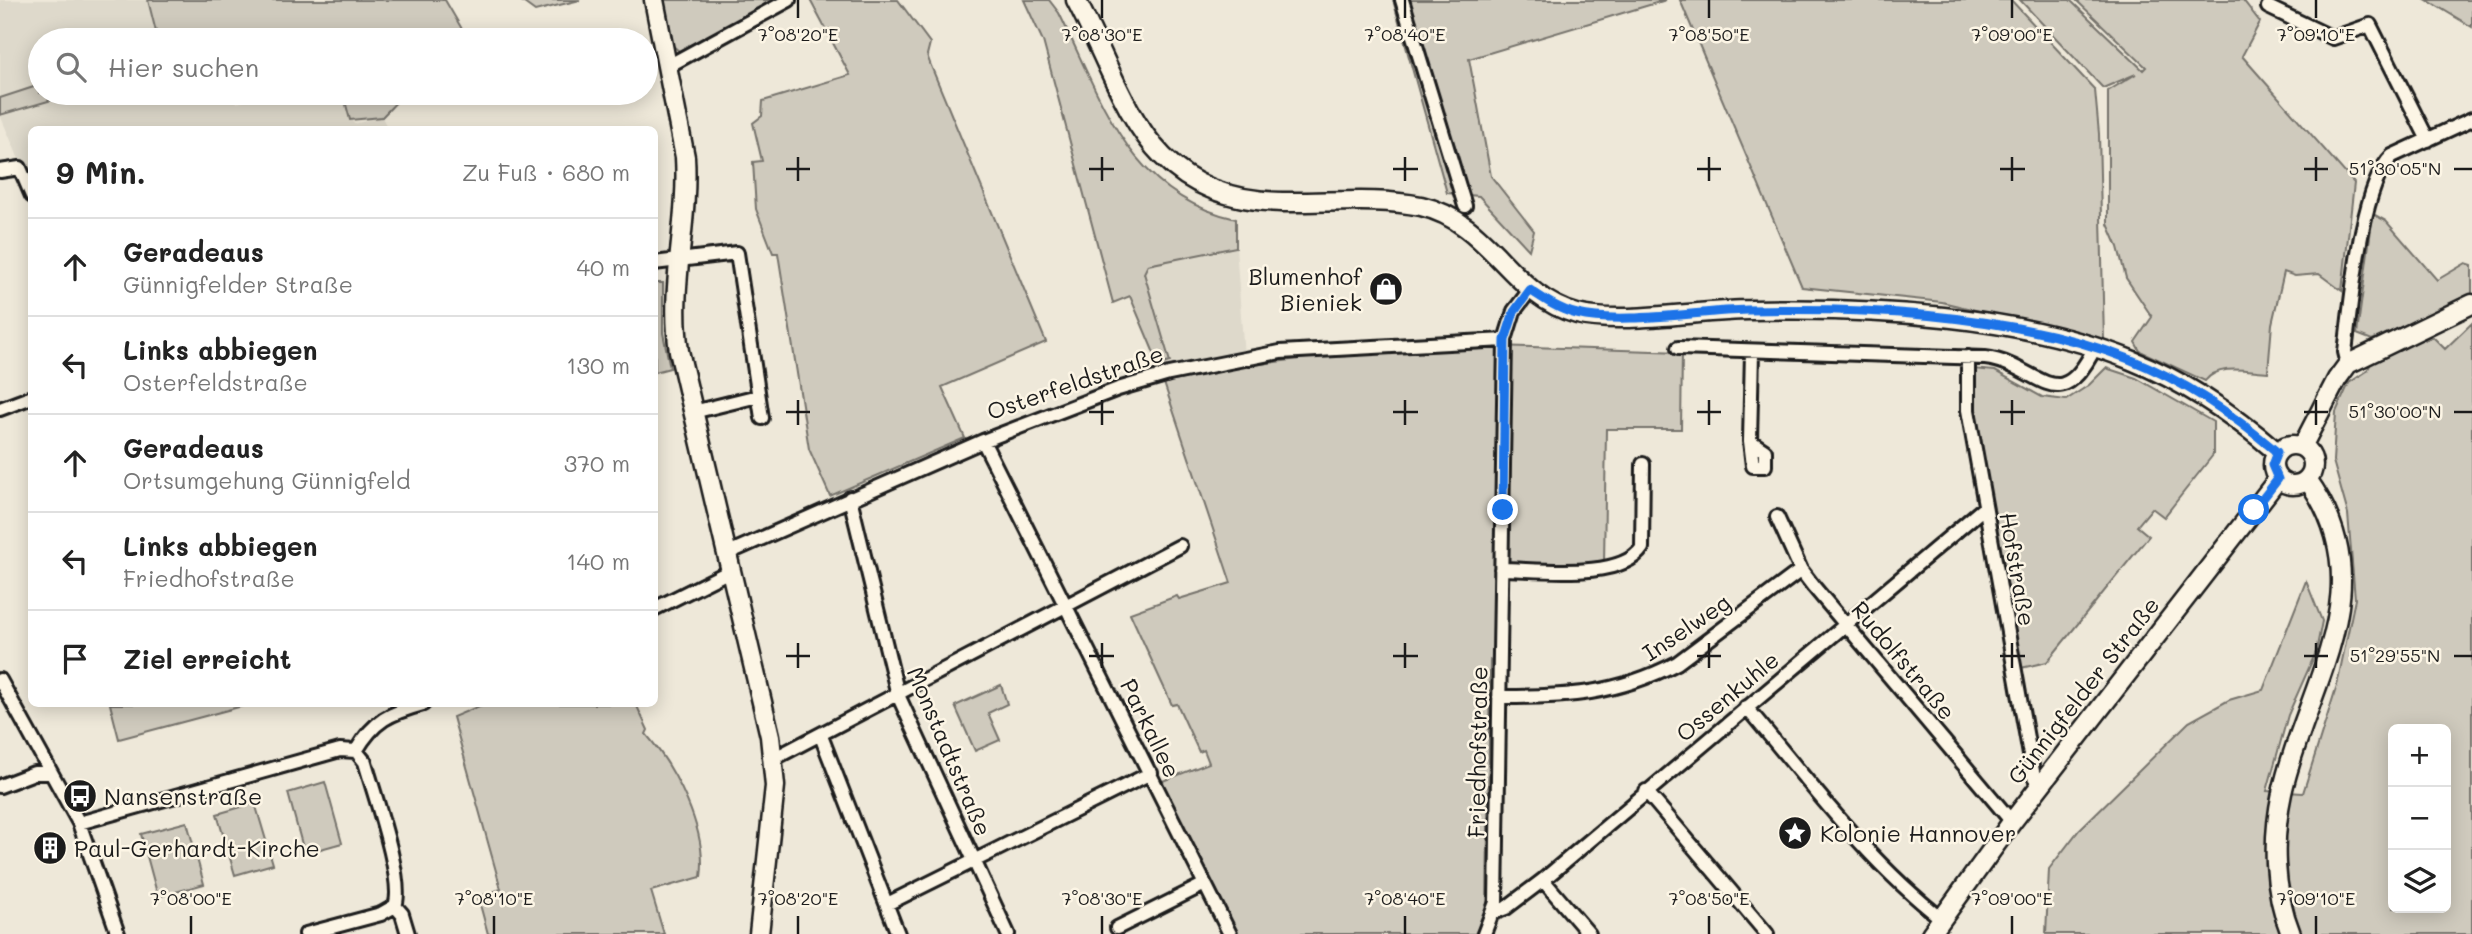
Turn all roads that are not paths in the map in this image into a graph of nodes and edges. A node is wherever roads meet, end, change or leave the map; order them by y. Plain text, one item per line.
1 (654, 0) edge
2 (789, 0) edge
3 (1076, 0) edge
4 (1402, 0) edge
5 (2268, 7) dead end
6 (668, 66) junction
7 (2472, 119) edge
8 (2428, 140) junction
9 (0, 171) edge
10 (28, 187) edge
11 (1465, 206) dead end
12 (678, 260) junction
13 (658, 262) edge
14 (1530, 290) junction
15 (2472, 304) edge
16 (1505, 340) junction
17 (2095, 347) junction
18 (1678, 348) dead end
19 (1752, 351) junction
20 (1968, 357) junction
21 (2348, 364) junction
22 (758, 396) junction
23 (28, 398) edge
24 (0, 409) edge
25 (693, 412) junction
26 (762, 418) dead end
27 (984, 441) junction
28 (1749, 441) dead end
29 (2302, 447) junction
30 (2277, 452) junction
31 (1643, 464) dead end
32 (2278, 479) junction
33 (2307, 479) junction
34 (850, 498) junction
35 (1985, 507) junction
36 (1777, 517) dead end
37 (1180, 546) dead end
38 (728, 562) junction
39 (1501, 569) junction
40 (1801, 570) junction
41 (658, 606) edge
42 (1067, 606) junction
43 (1844, 624) junction
44 (0, 680) edge
45 (898, 695) junction
46 (1499, 697) junction
47 (413, 707) edge
48 (1746, 707) junction
49 (821, 736) junction
50 (356, 751) junction
51 (773, 759) junction
52 (51, 773) junction
53 (1151, 773) junction
54 (2042, 784) junction
55 (0, 786) edge
56 (1646, 791) junction
57 (2012, 822) junction
58 (79, 824) junction
59 (974, 860) junction
60 (1543, 880) junction
61 (1205, 884) junction
62 (887, 904) junction
63 (395, 906) junction
64 (1493, 913) junction
65 (1942, 919) junction
66 (1117, 928) dead end
67 (118, 934) edge
68 (306, 934) edge
69 (408, 934) edge
70 (759, 934) edge
71 (898, 934) edge
72 (1008, 934) edge
73 (1230, 934) edge
74 (1484, 934) edge
75 (1588, 934) edge
76 (1767, 934) edge
77 (1931, 934) edge
78 (2291, 934) edge

1 - 6 street
2 - 6 street
3 - 14 street
4 - 11 street
5 - 8 street
6 - 12 street
7 - 8 street
8 - 21 street
9 - 10 street
12 - 13 street
12 - 22 street
12 - 25 street
14 - 16 street, Friedhofstraße
14 - 17 street
15 - 21 street
16 - 27 street, Osterfeldstraße
16 - 39 street, Friedhofstraße
17 - 20 street
17 - 30 street
18 - 19 street
19 - 20 street
19 - 28 street
20 - 35 street, Hofstraße
21 - 29 street
22 - 25 street
22 - 26 street
23 - 24 street
25 - 38 street
27 - 34 street, Osterfeldstraße
27 - 42 street, Parkallee
29 - 30 street
29 - 33 street
30 - 32 street
31 - 39 street
32 - 33 street
32 - 54 street, Günnigfelder Straße
33 - 78 street
34 - 38 street, Osterfeldstraße
34 - 45 street, Monstadtstraße
35 - 43 street, Ossenkuhle
35 - 54 street, Hofstraße
36 - 40 street, Rudolfstraße
37 - 42 street
38 - 41 street, Osterfeldstraße
38 - 51 street
39 - 46 street, Friedhofstraße
40 - 43 street, Rudolfstraße
40 - 46 street, Inselweg
42 - 45 street
42 - 53 street, Parkallee
43 - 48 street, Ossenkuhle
43 - 57 street, Rudolfstraße
44 - 52 street
45 - 49 street
45 - 59 street, Monstadtstraße
46 - 64 street, Friedhofstraße
47 - 50 street
48 - 56 street, Ossenkuhle
48 - 65 street
49 - 51 street
49 - 62 street
50 - 58 street
50 - 63 street
51 - 70 street
52 - 55 street
52 - 58 street
53 - 59 street
53 - 61 street, Parkallee
54 - 57 street, Günnigfelder Straße
56 - 60 street, Ossenkuhle
56 - 76 street
57 - 65 street, Günnigfelder Straße
58 - 67 street
59 - 62 street
59 - 72 street, Monstadtstraße
60 - 64 street, Ossenkuhle
60 - 75 street
61 - 66 street
61 - 73 street, Parkallee
62 - 71 street
63 - 68 street
63 - 69 street
64 - 74 street, Friedhofstraße
65 - 77 street, Günnigfelder Straße

